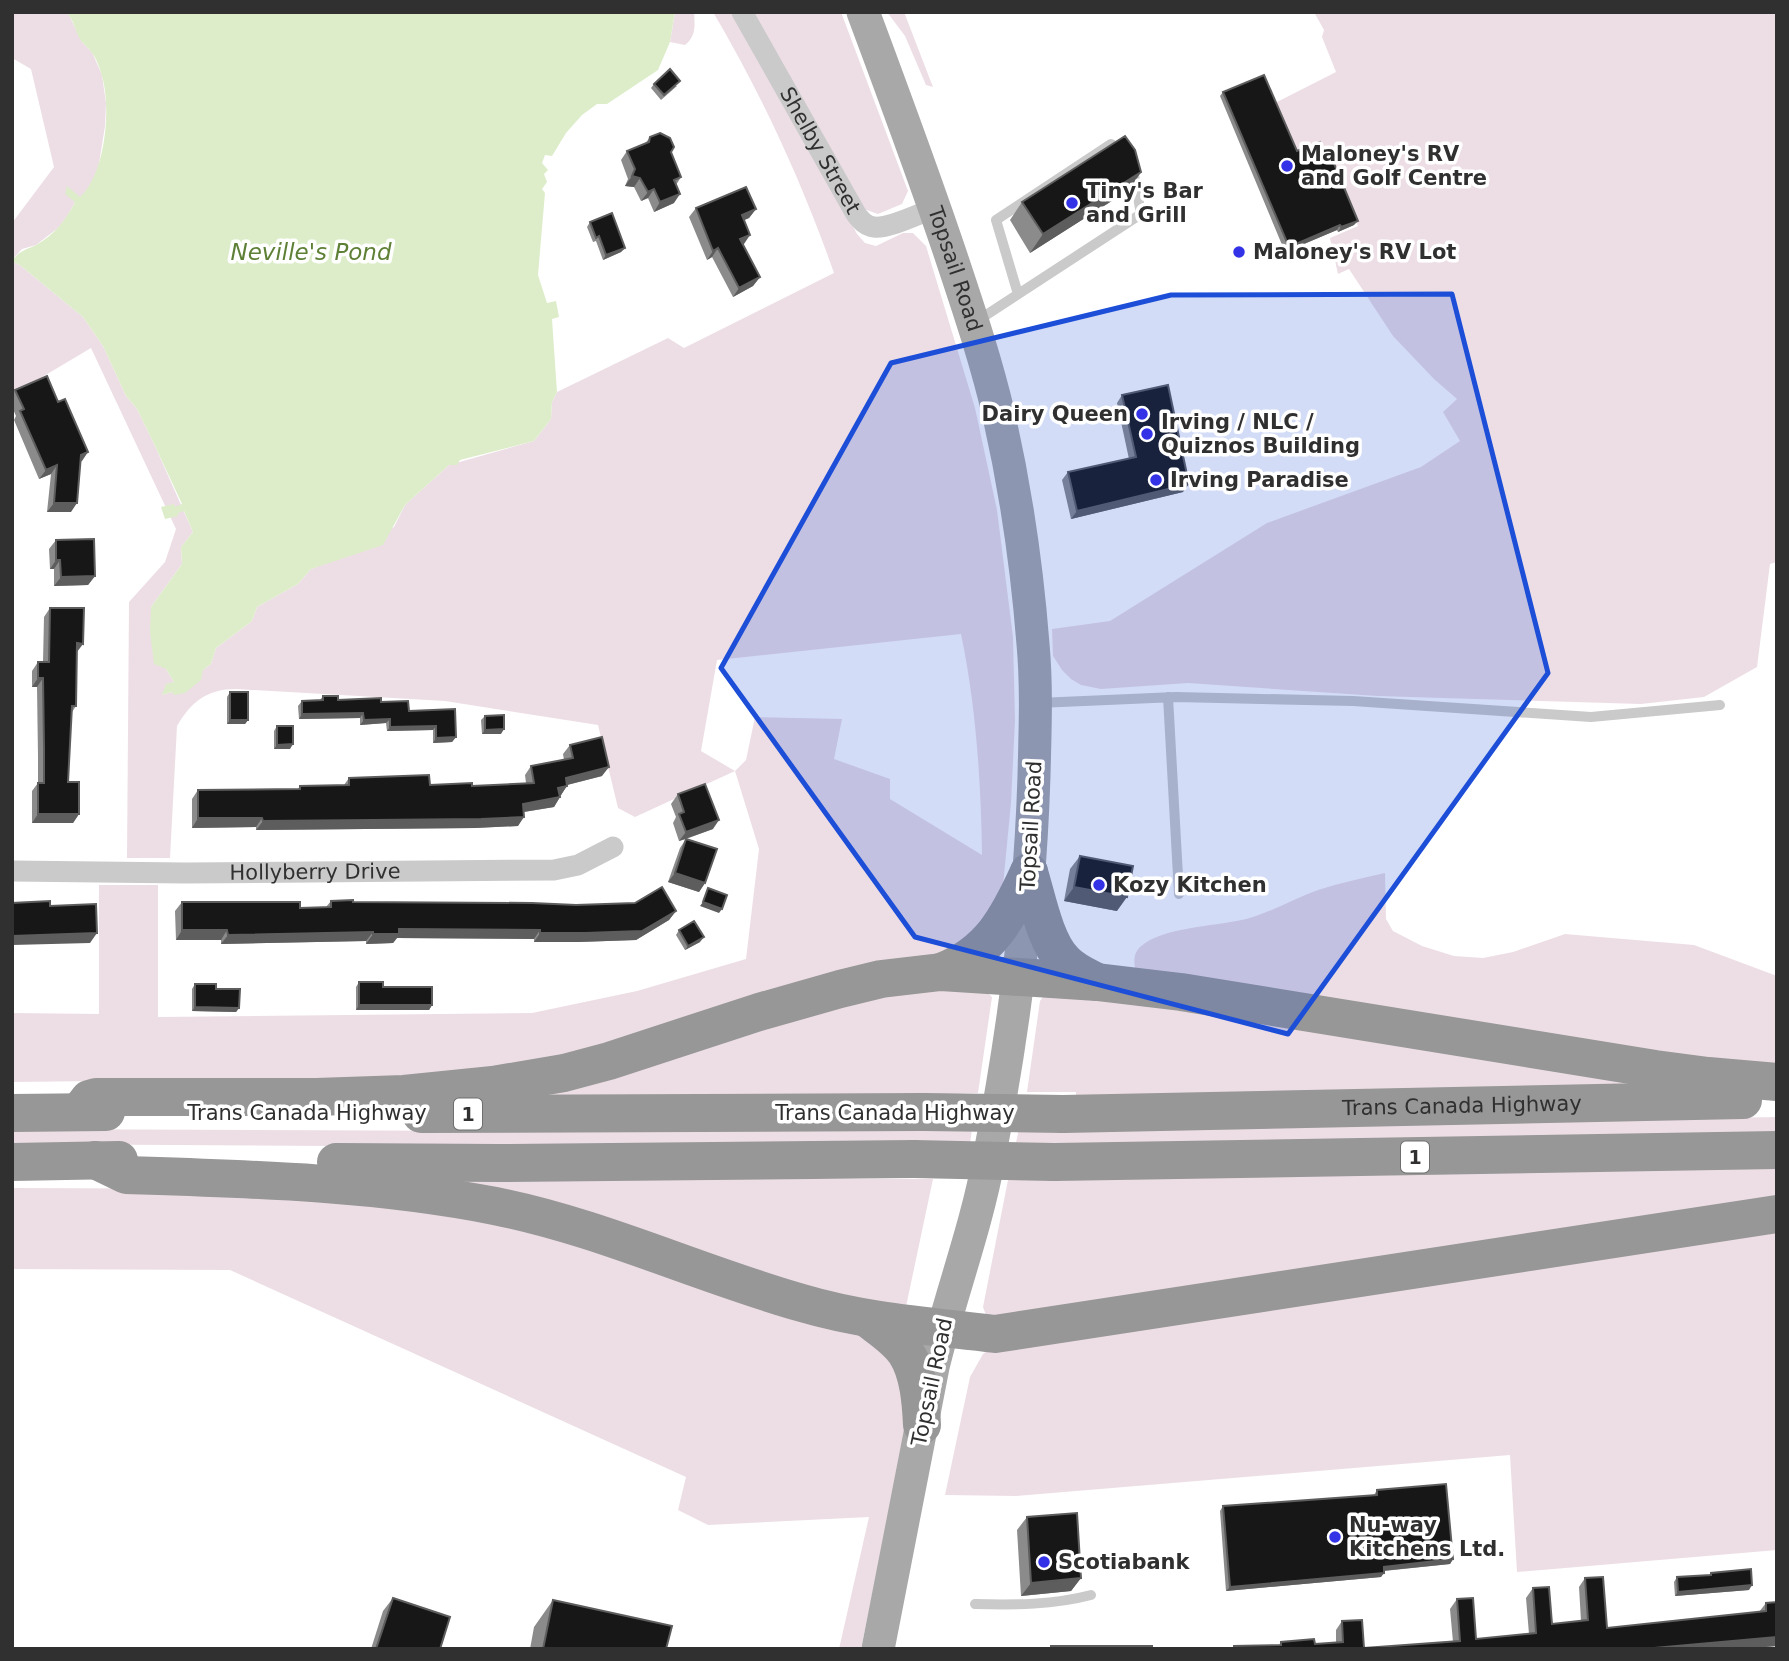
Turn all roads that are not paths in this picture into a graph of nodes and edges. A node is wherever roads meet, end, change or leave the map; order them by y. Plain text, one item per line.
1 (742, 12) edge
2 (863, 12) edge
3 (935, 208) junction
4 (1018, 294) junction
5 (973, 323) junction
6 (1168, 698) junction
7 (1035, 703) junction
8 (1720, 705) dead end
9 (613, 847) dead end
10 (12, 871) edge
11 (1030, 872) junction
12 (1178, 894) dead end
13 (941, 972) junction
14 (1019, 978) junction
15 (1097, 982) junction
16 (1777, 1082) edge
17 (12, 1098) edge
18 (1777, 1099) edge
19 (12, 1112) edge
20 (65, 1112) junction
21 (1777, 1150) edge
22 (84, 1160) junction
23 (12, 1162) edge
24 (12, 1176) edge
25 (1777, 1214) edge
26 (868, 1320) junction
27 (943, 1328) junction
28 (922, 1425) junction
29 (1091, 1595) dead end
30 (975, 1604) dead end
31 (878, 1649) edge

1 - 3 street, Shelby Street
2 - 3 main road, Topsail Road
3 - 5 main road, Topsail Road
4 - 4 lane
4 - 5 lane
5 - 7 main road, Topsail Road
6 - 7 lane
6 - 8 lane
6 - 12 lane
7 - 11 main road, Topsail Road
9 - 10 street, Hollyberry Drive
11 - 13 highway
11 - 14 main road, Topsail Road
11 - 15 highway
13 - 14 highway
13 - 20 highway
14 - 15 highway
14 - 27 main road, Topsail Road
15 - 16 highway
17 - 20 highway
18 - 20 highway, Trans Canada Highway / 1, bridge
19 - 20 highway, Trans Canada Highway / 1
21 - 22 highway, 1, bridge
22 - 23 highway, 1
22 - 24 highway
22 - 26 highway
25 - 27 highway
26 - 27 highway
26 - 28 highway
27 - 28 main road, Topsail Road
28 - 31 main road, Topsail Road
29 - 30 lane

